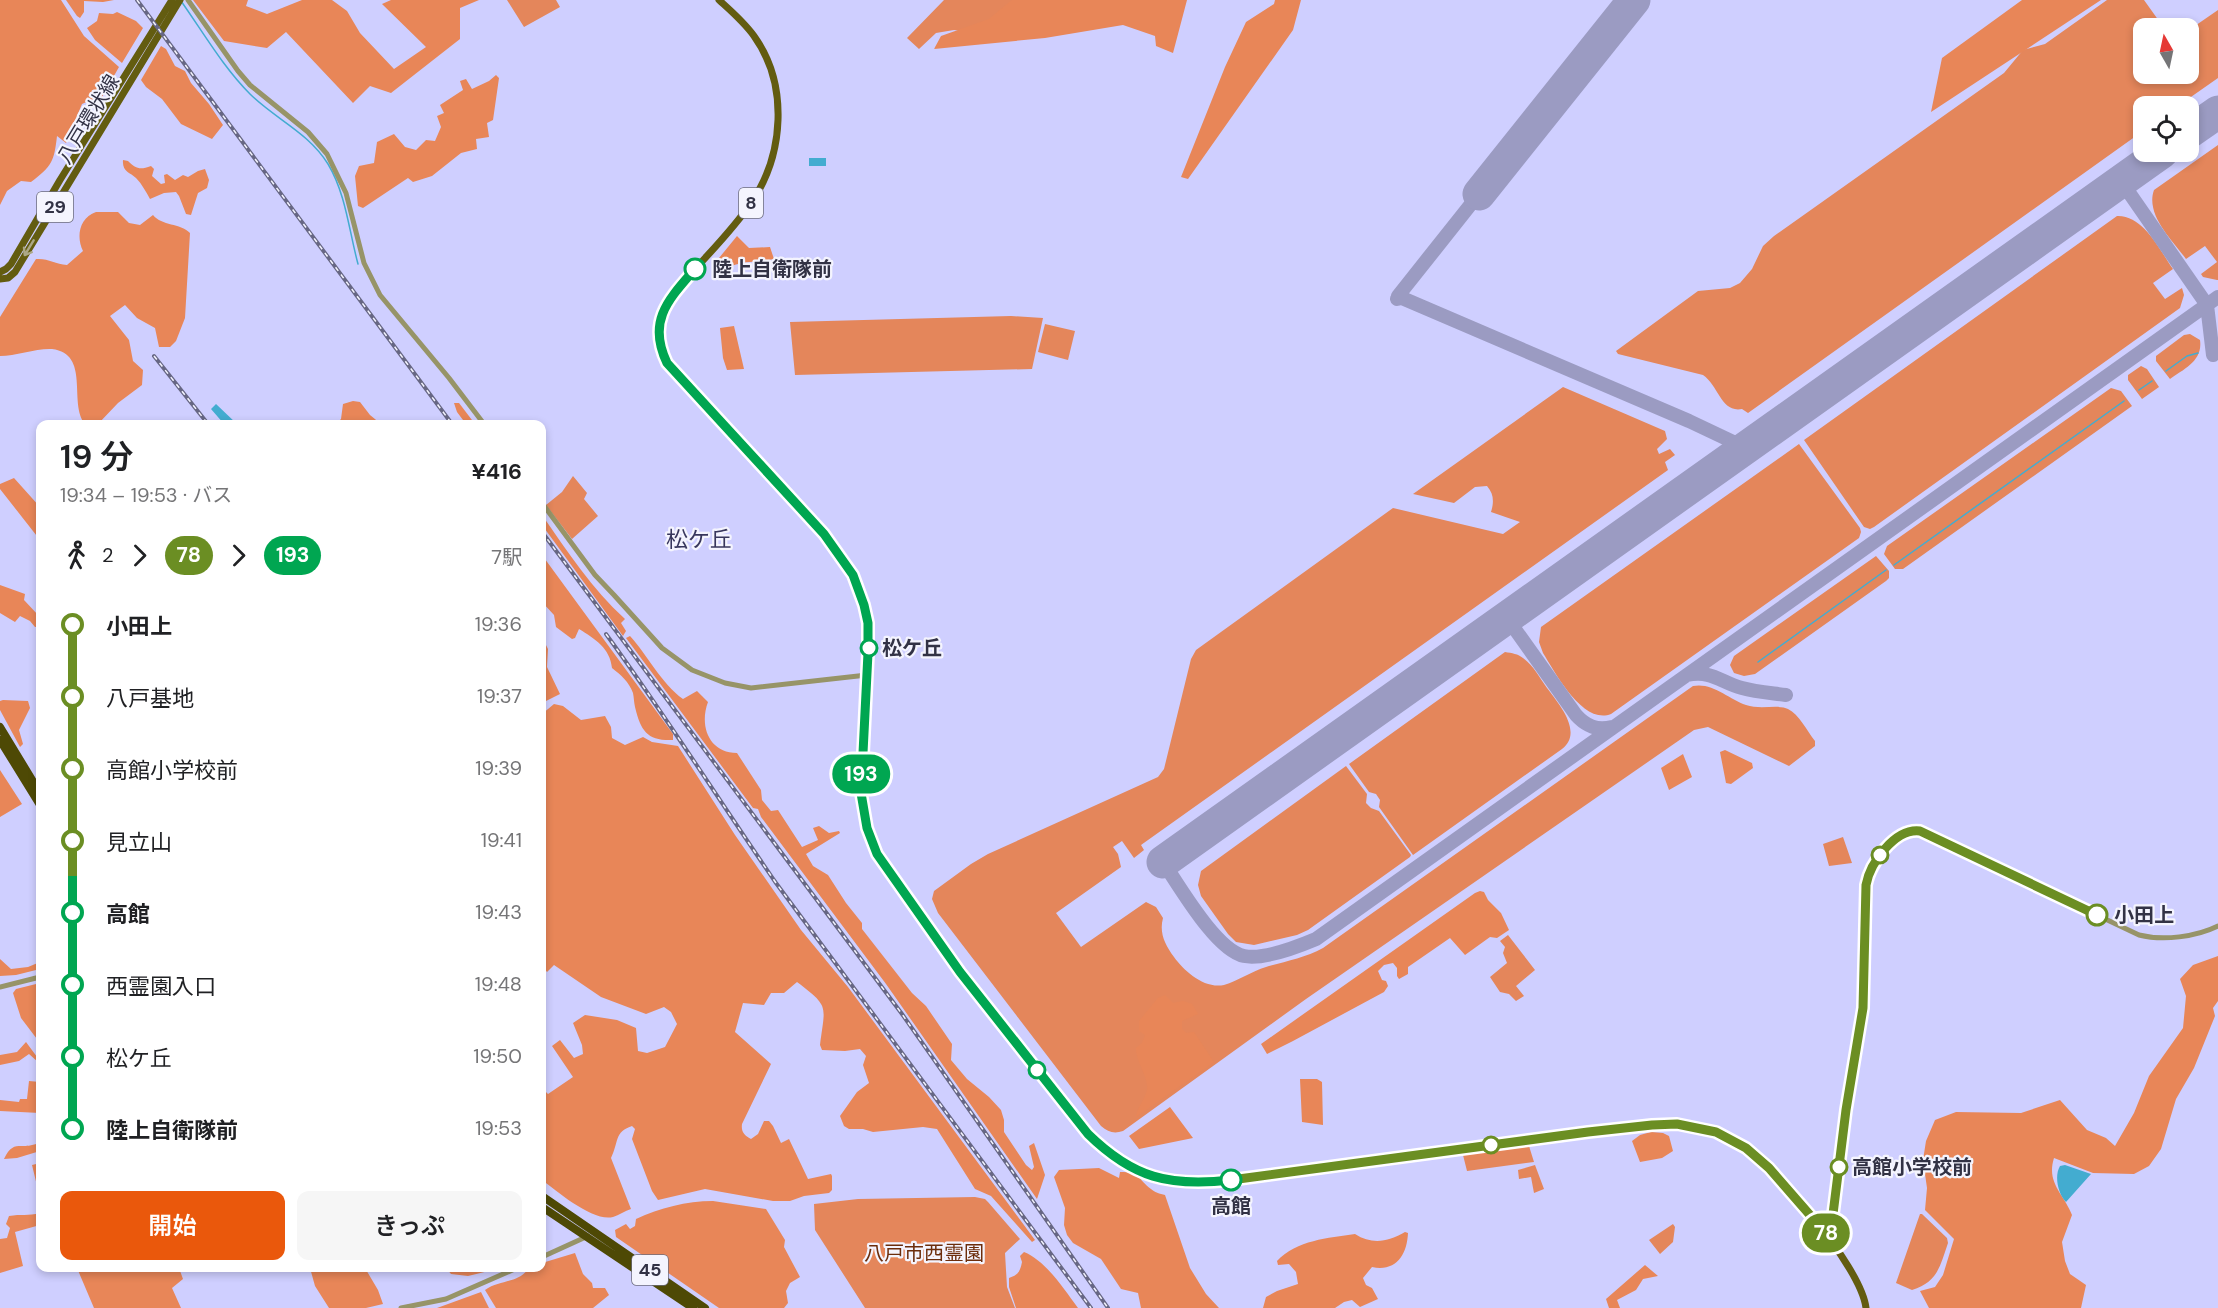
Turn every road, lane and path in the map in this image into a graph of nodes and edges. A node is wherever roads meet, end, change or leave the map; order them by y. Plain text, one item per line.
1 (171, 0) edge
2 (180, 0) edge
3 (188, 0) edge
4 (718, 0) edge
5 (100, 124) junction
6 (0, 272) edge
7 (0, 279) edge
8 (481, 420) edge
9 (546, 508) edge
10 (867, 675) junction
11 (0, 727) edge
12 (0, 740) edge
13 (36, 786) edge
14 (36, 798) edge
15 (2218, 926) edge
16 (36, 978) edge
17 (0, 987) edge
18 (546, 1199) edge
19 (546, 1209) edge
20 (591, 1234) junction
21 (1830, 1238) junction
22 (546, 1255) edge
23 (508, 1272) edge
24 (401, 1308) edge
25 (693, 1308) edge
26 (705, 1308) edge
27 (1866, 1308) edge

1 - 5 main road, 八戸環状線 / 29
2 - 5 main road, 八戸環状線 / 29
3 - 8 street
4 - 10 main road, 8
5 - 6 main road, 八戸環状線 / 29
5 -> 7 main road, 八戸環状線 / 29
9 - 10 street
10 - 21 main road, 8
11 - 13 highway
12 - 14 highway
15 - 21 street
16 - 17 street
18 - 20 highway, 45
19 - 20 highway, 45
20 - 22 street
20 - 25 highway, 45
20 - 26 highway, 45
21 - 27 main road, 8
23 - 24 street

